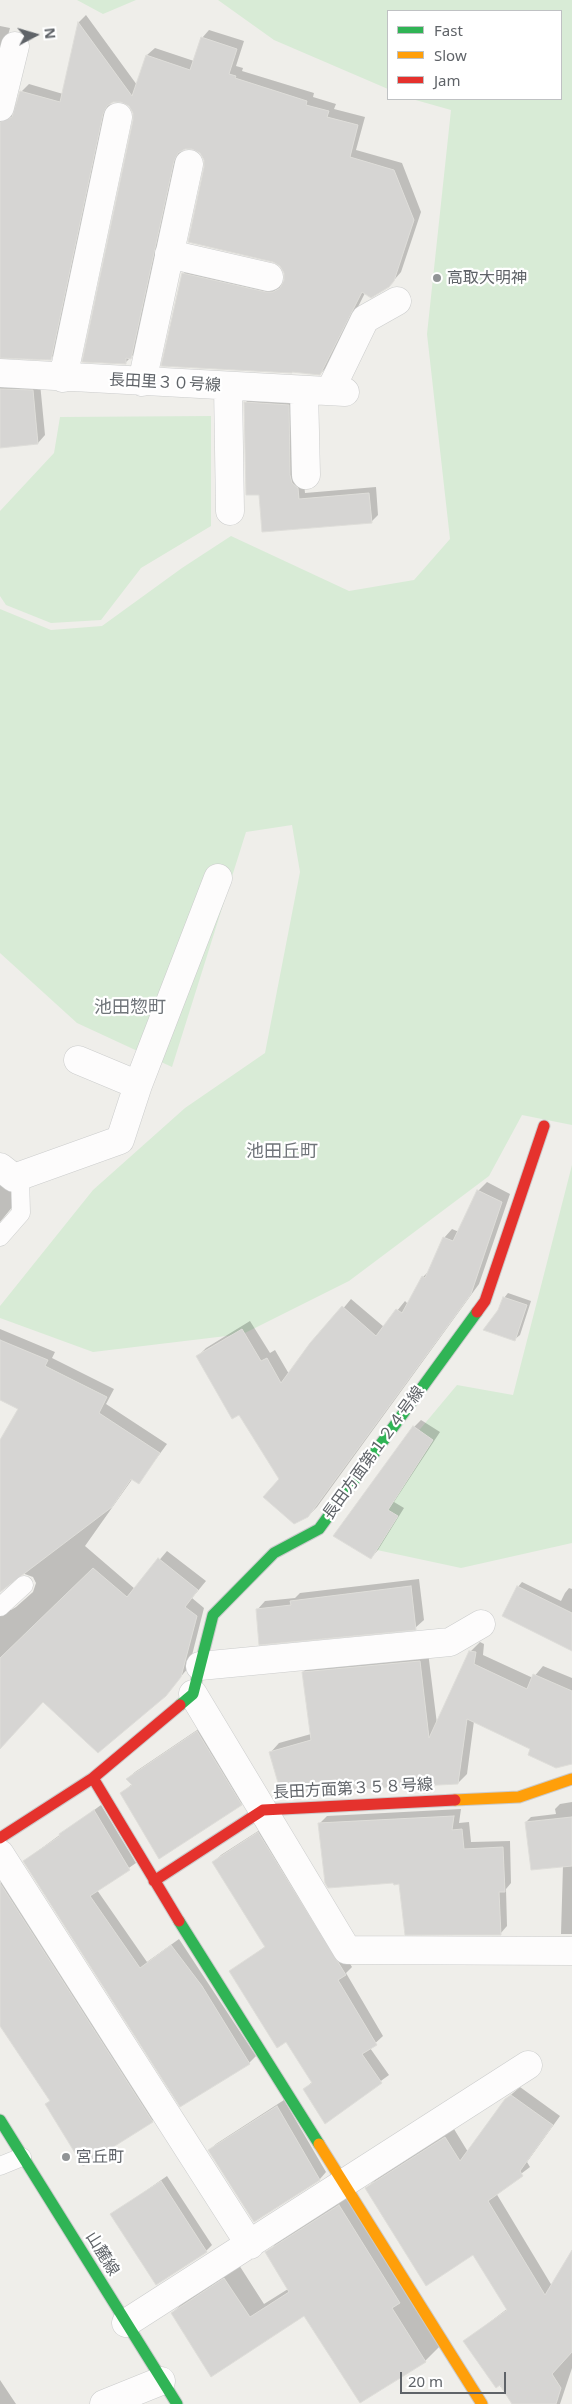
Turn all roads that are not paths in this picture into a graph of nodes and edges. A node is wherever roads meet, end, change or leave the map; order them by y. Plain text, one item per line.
1 (16, 46) dead end
2 (0, 108) edge
3 (118, 117) dead end
4 (189, 164) dead end
5 (170, 254) junction
6 (269, 277) dead end
7 (397, 301) dead end
8 (0, 373) edge
9 (63, 378) junction
10 (142, 382) junction
11 (228, 386) junction
12 (326, 391) junction
13 (306, 475) dead end
14 (230, 511) dead end
15 (218, 878) dead end
16 (78, 1060) dead end
17 (138, 1086) junction
18 (544, 1126) dead end
19 (10, 1172) edge
20 (0, 1237) edge
21 (24, 1585) dead end
22 (0, 1607) edge
23 (481, 1624) dead end
24 (200, 1666) junction
25 (193, 1694) junction
26 (93, 1778) junction
27 (572, 1779) edge
28 (263, 1810) junction
29 (0, 1838) edge
30 (0, 1854) edge
31 (154, 1881) junction
32 (572, 1951) edge
33 (528, 2065) dead end
34 (0, 2120) edge
35 (22, 2157) junction
36 (0, 2166) edge
37 (344, 2184) junction
38 (250, 2245) junction
39 (126, 2323) junction
40 (161, 2381) junction
41 (104, 2404) edge
42 (177, 2404) edge
43 (482, 2404) edge

1 - 2 street
3 - 9 street
4 - 5 street
5 - 6 street
5 - 10 street
7 - 12 street
8 - 9 street, 長田里３０号線
9 - 10 street, 長田里３０号線
10 - 11 street, 長田里３０号線
11 - 12 street, 長田里３０号線
11 - 14 street
12 - 13 street
15 - 17 street
16 - 17 street
17 - 19 street
18 - 24 street, 長田方面第１２４号線
19 - 20 lane
21 - 22 lane
23 - 24 street
24 - 25 street, 長田方面第１２４号線
25 - 26 street
25 - 28 street
26 - 29 street
26 - 31 street
27 - 28 street, 長田方面第３５８号線
28 - 31 street, 長田方面第３５８号線
28 - 32 street
30 - 38 street
31 - 37 street
33 - 37 street
34 - 35 street, 山麓線
35 - 36 lane
35 - 39 street, 山麓線
37 - 38 street
37 - 43 street
38 - 39 street
39 - 40 street, 山麓線
40 - 41 street
40 - 42 street, 山麓線

